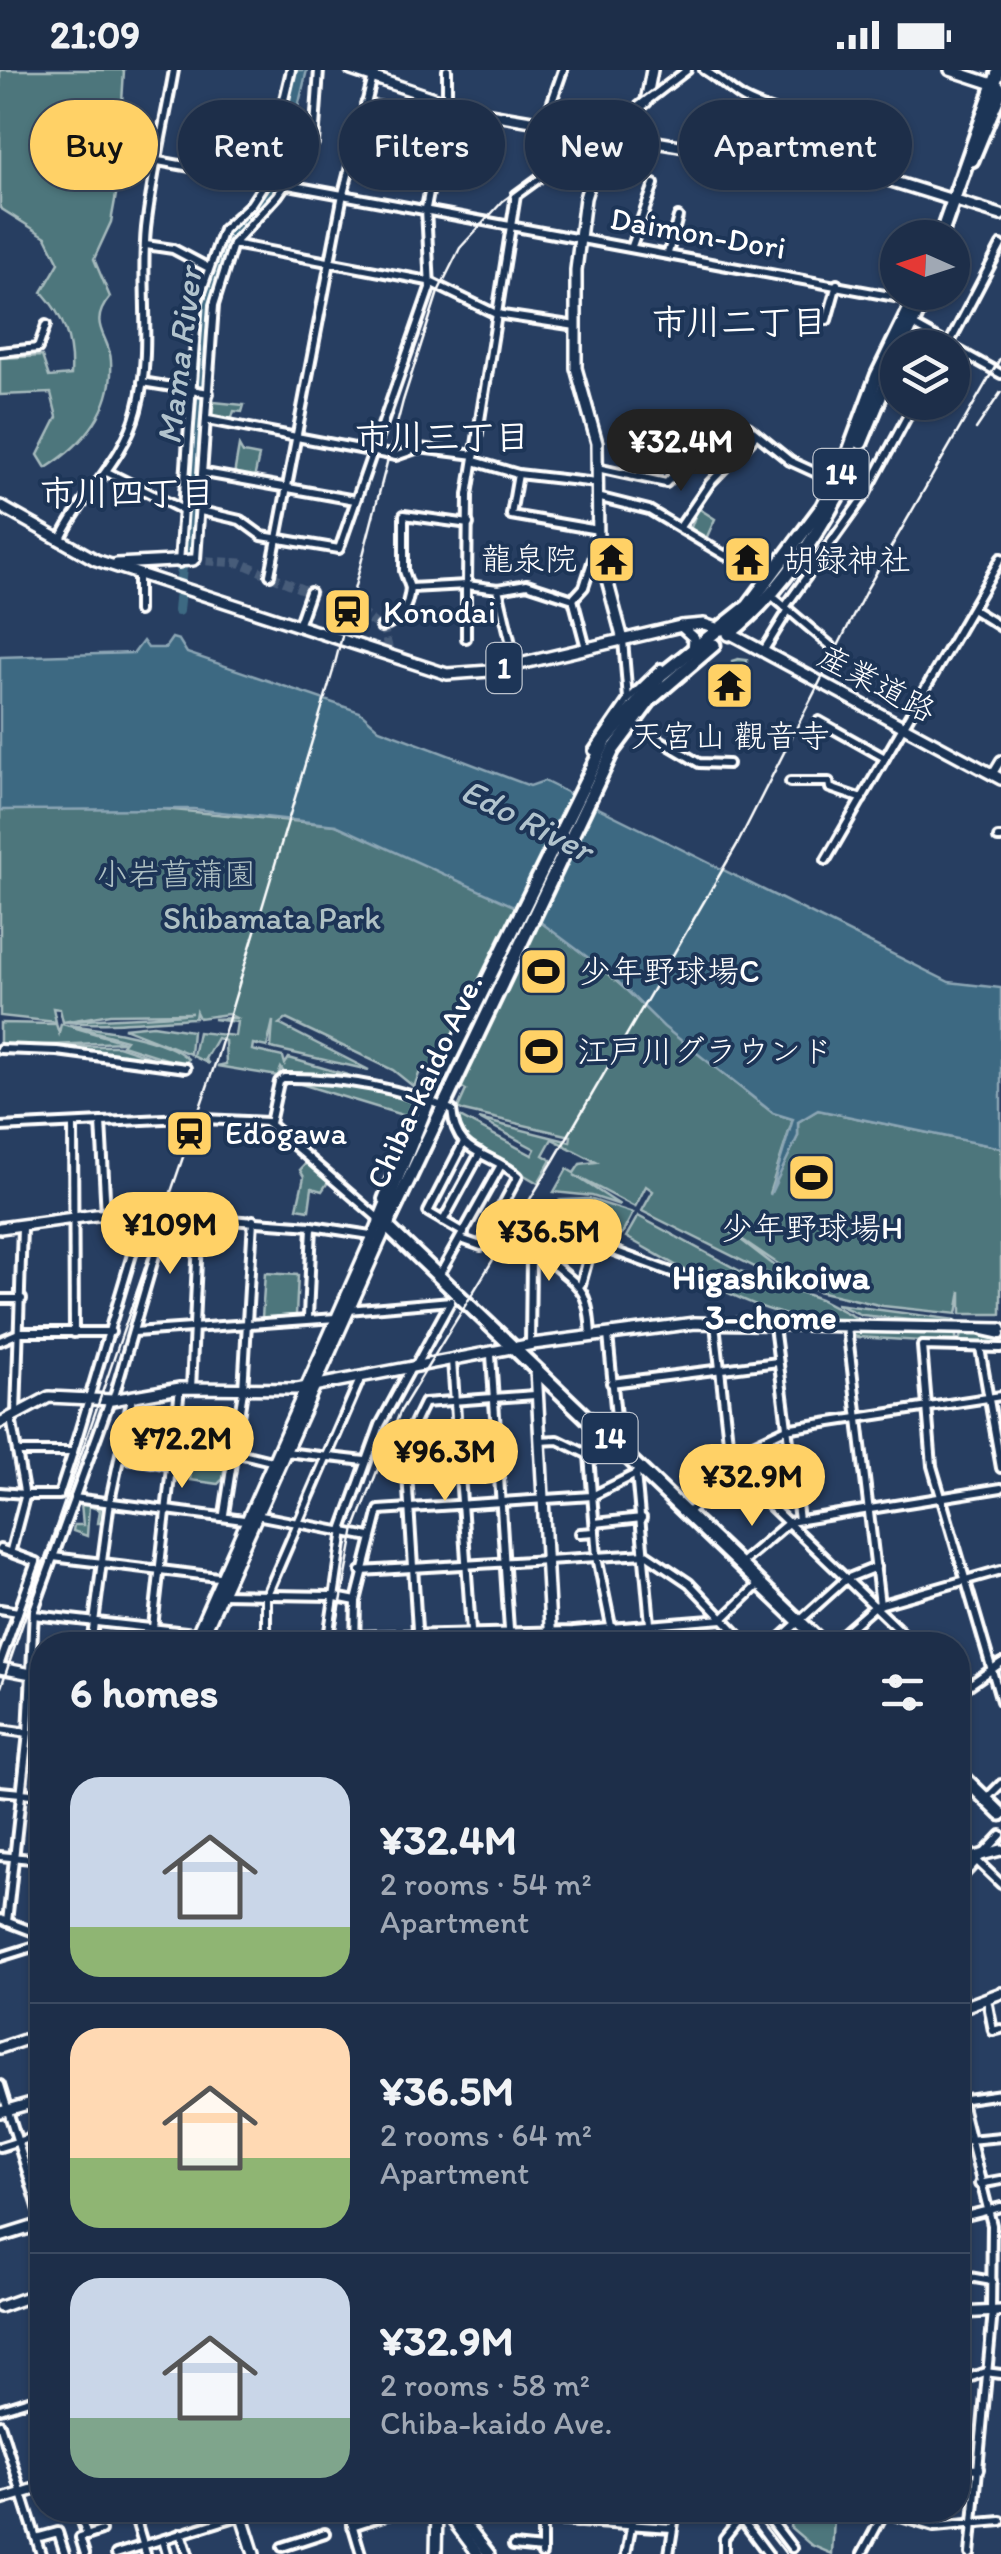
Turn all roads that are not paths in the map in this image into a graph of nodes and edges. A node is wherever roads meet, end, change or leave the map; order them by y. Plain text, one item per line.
1 (174, 70) edge
2 (292, 70) edge
3 (319, 70) edge
4 (351, 70) edge
5 (447, 70) edge
6 (563, 70) edge
7 (652, 70) edge
8 (687, 70) edge
9 (704, 70) edge
10 (950, 70) edge
11 (999, 70) edge
12 (373, 76) junction
13 (999, 87) edge
14 (285, 100) edge
15 (317, 100) edge
16 (366, 100) edge
17 (447, 100) joint
18 (553, 100) edge
19 (646, 100) edge
20 (649, 100) edge
21 (748, 100) edge
22 (159, 159) junction
23 (178, 163) edge
24 (912, 186) edge
25 (319, 189) edge
26 (525, 189) edge
27 (261, 190) edge
28 (280, 190) edge
29 (344, 190) edge
30 (430, 190) edge
31 (587, 190) edge
32 (652, 190) edge
33 (343, 194) junction
34 (956, 199) junction
35 (426, 208) junction
36 (1001, 214) edge
37 (678, 218) dead end
38 (947, 220) edge
39 (952, 220) edge
40 (510, 224) junction
41 (584, 238) junction
42 (234, 244) junction
43 (146, 245) junction
44 (1001, 245) edge
45 (632, 246) junction
46 (668, 253) junction
47 (330, 264) junction
48 (207, 267) junction
49 (428, 282) junction
50 (837, 284) junction
51 (880, 291) edge
52 (913, 310) edge
53 (917, 310) edge
54 (496, 314) junction
55 (827, 320) dead end
56 (913, 324) junction
57 (46, 326) dead end
58 (577, 326) junction
59 (910, 330) edge
60 (923, 330) edge
61 (956, 330) edge
62 (0, 352) edge
63 (970, 358) edge
64 (1001, 374) edge
65 (142, 382) junction
66 (193, 391) junction
67 (209, 393) junction
68 (880, 397) edge
69 (208, 420) junction
70 (905, 420) edge
71 (298, 436) junction
72 (755, 436) junction
73 (375, 452) junction
74 (475, 458) junction
75 (597, 468) junction
76 (107, 472) junction
77 (205, 473) junction
78 (518, 474) junction
79 (837, 482) junction
80 (597, 484) junction
81 (288, 488) junction
82 (597, 498) junction
83 (354, 500) junction
84 (183, 510) junction
85 (2, 511) edge
86 (201, 511) junction
87 (469, 524) junction
88 (680, 527) junction
89 (598, 530) junction
90 (278, 538) junction
91 (59, 542) junction
92 (598, 546) junction
93 (1001, 558) edge
94 (195, 560) joint
95 (180, 562) junction
96 (108, 564) junction
97 (156, 564) junction
98 (776, 571) junction
99 (270, 575) dead end
100 (142, 576) junction
101 (467, 586) junction
102 (410, 588) junction
103 (498, 589) junction
104 (310, 592) dead end
105 (770, 594) junction
106 (574, 599) junction
107 (786, 609) junction
108 (972, 609) junction
109 (138, 611) dead end
110 (380, 626) dead end
111 (681, 626) junction
112 (1001, 626) edge
113 (298, 628) junction
114 (725, 631) junction
115 (466, 638) dead end
116 (622, 640) junction
117 (831, 646) dead end
118 (586, 648) junction
119 (764, 650) junction
120 (693, 651) junction
121 (677, 664) junction
122 (516, 665) junction
123 (628, 700) junction
124 (819, 722) dead end
125 (630, 724) junction
126 (904, 726) junction
127 (593, 751) dead end
128 (885, 758) junction
129 (1001, 760) edge
130 (728, 764) dead end
131 (997, 777) edge
132 (593, 778) junction
133 (790, 782) dead end
134 (862, 799) junction
135 (826, 860) dead end
136 (0, 1048) edge
137 (186, 1068) dead end
138 (439, 1101) junction
139 (101, 1122) junction
140 (270, 1123) junction
141 (72, 1124) junction
142 (412, 1124) dead end
143 (0, 1128) edge
144 (464, 1144) junction
145 (480, 1153) junction
146 (500, 1165) junction
147 (440, 1186) junction
148 (457, 1195) junction
149 (388, 1202) junction
150 (144, 1214) junction
151 (168, 1214) junction
152 (106, 1215) junction
153 (200, 1218) junction
154 (74, 1219) junction
155 (252, 1220) junction
156 (443, 1221) junction
157 (537, 1223) dead end
158 (312, 1226) junction
159 (387, 1226) junction
160 (22, 1227) junction
161 (0, 1228) edge
162 (377, 1236) junction
163 (462, 1236) junction
164 (592, 1245) junction
165 (440, 1274) junction
166 (580, 1284) junction
167 (707, 1285) dead end
168 (455, 1296) junction
169 (0, 1299) edge
170 (22, 1299) junction
171 (348, 1310) junction
172 (308, 1317) junction
173 (336, 1318) junction
174 (248, 1323) junction
175 (715, 1324) junction
176 (774, 1326) junction
177 (847, 1327) junction
178 (194, 1328) junction
179 (21, 1332) junction
180 (74, 1332) junction
181 (110, 1332) junction
182 (134, 1332) junction
183 (1001, 1332) edge
184 (608, 1335) junction
185 (591, 1338) junction
186 (0, 1341) edge
187 (524, 1346) junction
188 (980, 1348) junction
189 (1001, 1348) edge
190 (491, 1355) junction
191 (452, 1360) junction
192 (779, 1362) junction
193 (414, 1366) junction
194 (536, 1366) junction
195 (721, 1370) junction
196 (361, 1377) junction
197 (611, 1383) junction
198 (309, 1387) junction
199 (180, 1388) junction
200 (191, 1389) junction
201 (243, 1391) junction
202 (536, 1395) junction
203 (1001, 1396) edge
204 (132, 1398) junction
205 (494, 1398) junction
206 (988, 1398) junction
207 (92, 1400) junction
208 (111, 1400) junction
209 (456, 1401) junction
210 (924, 1408) junction
211 (13, 1416) junction
212 (857, 1418) junction
213 (0, 1423) edge
214 (789, 1428) junction
215 (125, 1432) junction
216 (611, 1438) junction
217 (174, 1441) junction
218 (538, 1441) junction
219 (284, 1451) junction
220 (17, 1452) junction
221 (73, 1452) junction
222 (234, 1452) junction
223 (590, 1455) junction
224 (120, 1457) junction
225 (326, 1457) junction
226 (366, 1460) junction
227 (271, 1461) junction
228 (171, 1465) junction
229 (1001, 1468) edge
230 (637, 1471) junction
231 (733, 1471) junction
232 (1001, 1488) edge
233 (0, 1492) edge
234 (24, 1494) junction
235 (592, 1496) junction
236 (74, 1498) junction
237 (542, 1499) junction
238 (941, 1499) junction
239 (110, 1502) junction
240 (500, 1502) junction
241 (463, 1504) junction
242 (167, 1508) junction
243 (409, 1508) junction
244 (869, 1510) junction
245 (688, 1513) junction
246 (224, 1514) junction
247 (255, 1514) junction
248 (642, 1518) junction
249 (244, 1520) junction
250 (799, 1520) junction
251 (297, 1523) junction
252 (787, 1523) junction
253 (595, 1527) junction
254 (343, 1530) junction
255 (580, 1533) dead end
256 (370, 1537) junction
257 (0, 1550) edge
258 (11, 1550) junction
259 (646, 1554) junction
260 (54, 1557) junction
261 (597, 1557) junction
262 (546, 1559) junction
263 (100, 1562) junction
264 (504, 1562) junction
265 (740, 1564) junction
266 (467, 1565) junction
267 (876, 1566) junction
268 (160, 1568) junction
269 (413, 1568) junction
270 (1001, 1570) edge
271 (362, 1572) junction
272 (218, 1577) junction
273 (846, 1579) junction
274 (964, 1581) junction
275 (760, 1583) junction
276 (220, 1594) junction
277 (332, 1596) junction
278 (266, 1597) junction
279 (356, 1601) junction
280 (878, 1606) junction
281 (0, 1609) edge
282 (18, 1612) junction
283 (34, 1614) junction
284 (723, 1619) junction
285 (798, 1620) junction
286 (94, 1621) junction
287 (651, 1625) junction
288 (611, 1626) junction
289 (153, 1628) junction
290 (35, 1632) edge
291 (93, 1632) edge
292 (153, 1632) edge
293 (186, 1632) edge
294 (194, 1632) edge
295 (205, 1632) edge
296 (266, 1632) edge
297 (328, 1632) edge
298 (354, 1632) edge
299 (417, 1632) joint
300 (472, 1632) junction
301 (509, 1632) junction
302 (550, 1632) junction
303 (611, 1632) edge
304 (651, 1632) edge
305 (736, 1632) edge
306 (786, 1632) edge
307 (812, 1632) edge
308 (844, 1632) edge
309 (903, 1632) edge
310 (1001, 1663) edge
311 (0, 1666) edge
312 (989, 1668) junction
313 (30, 1673) edge
314 (970, 1682) edge
315 (1001, 1701) edge
316 (30, 1721) edge
317 (0, 1730) edge
318 (28, 1733) junction
319 (970, 1784) edge
320 (1001, 1784) edge
321 (0, 1791) edge
322 (22, 1794) junction
323 (30, 1795) edge
324 (986, 1799) junction
325 (1001, 1814) edge
326 (1001, 1835) edge
327 (1001, 1850) edge
328 (0, 1856) edge
329 (14, 1857) junction
330 (979, 1857) junction
331 (30, 1859) edge
332 (970, 1859) edge
333 (970, 1867) edge
334 (1001, 1884) edge
335 (4, 1921) edge
336 (30, 1930) edge
337 (30, 1948) edge
338 (0, 1957) edge
339 (1001, 1993) edge
340 (987, 1999) junction
341 (970, 2005) edge
342 (1001, 2029) edge
343 (30, 2038) edge
344 (0, 2048) edge
345 (0, 2085) edge
346 (1001, 2094) edge
347 (970, 2098) edge
348 (30, 2103) edge
349 (4, 2111) edge
350 (1001, 2137) edge
351 (30, 2138) edge
352 (970, 2140) edge
353 (18, 2142) junction
354 (970, 2144) edge
355 (0, 2147) edge
356 (1001, 2180) edge
357 (30, 2182) edge
358 (979, 2184) junction
359 (1001, 2207) edge
360 (986, 2210) junction
361 (970, 2215) edge
362 (30, 2227) edge
363 (0, 2238) edge
364 (970, 2277) edge
365 (992, 2281) junction
366 (30, 2296) edge
367 (0, 2307) edge
368 (995, 2311) edge
369 (970, 2312) edge
370 (985, 2372) junction
371 (1001, 2374) edge
372 (970, 2378) edge
373 (30, 2400) edge
374 (0, 2410) edge
375 (0, 2424) edge
376 (970, 2469) edge
377 (980, 2469) junction
378 (30, 2490) edge
379 (22, 2493) junction
380 (0, 2500) edge
381 (30, 2519) edge
382 (1001, 2521) edge
383 (31, 2522) edge
384 (82, 2522) edge
385 (137, 2522) edge
386 (214, 2522) edge
387 (244, 2522) edge
388 (351, 2522) edge
389 (364, 2522) edge
390 (437, 2522) edge
391 (454, 2522) edge
392 (465, 2522) edge
393 (542, 2522) edge
394 (576, 2522) edge
395 (673, 2522) edge
396 (733, 2522) edge
397 (744, 2522) edge
398 (772, 2522) edge
399 (879, 2522) edge
400 (921, 2522) edge
401 (632, 2523) junction
402 (974, 2523) junction
403 (617, 2524) joint
404 (352, 2526) junction
405 (672, 2528) junction
406 (101, 2532) dead end
407 (325, 2533) dead end
408 (182, 2534) junction
409 (87, 2536) junction
410 (36, 2538) junction
411 (162, 2540) junction
412 (513, 2546) dead end
413 (792, 2548) dead end
414 (145, 2550) edge
415 (542, 2551) edge
416 (40, 2554) edge
417 (65, 2554) edge
418 (85, 2554) edge
419 (116, 2554) edge
420 (167, 2554) edge
421 (188, 2554) edge
422 (254, 2554) edge
423 (292, 2554) edge
424 (361, 2554) edge
425 (436, 2554) edge
426 (478, 2554) edge
427 (489, 2554) edge
428 (626, 2554) edge
429 (669, 2554) edge
430 (724, 2554) edge
431 (768, 2554) edge
432 (862, 2554) edge
433 (970, 2554) edge

1 - 22 street
2 - 14 street
3 - 15 street
4 - 12 main road
5 - 17 street
6 - 18 street
7 - 19 main road
8 - 20 street
9 - 21 street
10 - 13 main road
11 - 13 highway
12 - 16 street
12 - 17 main road
13 - 34 highway
22 - 23 street, Daimon-Dori
22 - 43 street
24 - 34 main road
25 - 33 street, Daimon-Dori
26 - 40 street
27 - 48 street
28 - 42 street
29 - 33 street
30 - 35 street
31 - 41 main road
32 - 45 street
33 - 35 street, Daimon-Dori
33 - 47 street
34 - 36 main road
34 - 38 highway
34 - 39 highway
35 - 40 street, Daimon-Dori
35 - 49 street
37 - 46 street
40 - 41 street, Daimon-Dori
40 - 54 street
41 - 45 street, Daimon-Dori
41 - 58 main road
42 - 47 street
42 - 67 street
43 - 48 street
43 - 65 street
44 - 61 street
45 - 46 street, Daimon-Dori
46 - 50 street, Daimon-Dori
47 - 49 street
47 - 71 street
48 - 66 street
49 - 54 street
49 - 73 street
50 - 51 street, Daimon-Dori
50 - 55 street
52 - 79 highway, Chiba-kaido Ave. / 14
53 - 56 highway
54 - 58 street
54 - 74 street
56 - 59 highway
56 - 60 street
57 - 62 street
58 - 75 main road
63 - 64 street
65 - 66 street
65 - 76 street
66 - 67 street
66 - 84 street
67 - 69 street
68 - 105 highway, Chiba-kaido Ave. / 14
69 - 71 street
69 - 77 street
70 - 107 street
71 - 73 street
71 - 81 street
72 - 75 street
72 - 79 street
72 - 88 street
73 - 74 street
73 - 83 street
74 - 78 street
74 - 87 street
75 - 80 main road
76 - 84 street
76 - 91 street
77 - 81 street
77 - 86 street
78 - 80 street
78 - 89 street
79 - 98 highway, Chiba-kaido Ave. / 14
80 - 82 main road
81 - 83 street
81 - 90 street
82 - 88 street
82 - 89 main road
83 - 90 street
84 - 95 street
85 - 91 main road, 1
86 - 90 street
86 - 94 street
87 - 101 street
87 - 102 street
88 - 98 street
89 - 92 main road
90 - 99 street
91 - 96 main road, 1
92 - 106 street
92 - 116 main road
93 - 108 street
94 - 95 main road
95 - 97 main road
96 - 97 main road
96 - 100 main road, 1
97 - 100 main road
98 - 114 highway, Chiba-kaido Ave. / 14
100 - 109 street
100 - 113 main road, 1
101 - 102 street
101 - 103 street
101 - 115 street
102 - 110 street
103 - 106 street
103 - 122 street
104 - 113 street
105 - 107 street
105 - 114 highway, Chiba-kaido Ave. / 14
106 - 118 street
107 - 117 street
107 - 119 street
108 - 112 street
108 - 126 street
111 - 114 main road, 1
111 - 116 main road, 1
111 - 120 main road
113 - 122 main road, 1
114 - 119 main road, 産業道路
114 - 120 highway, Chiba-kaido Ave. / 14
114 - 125 highway, Chiba-kaido Ave. / 14
116 - 118 main road, 1
116 - 123 street
118 - 122 main road, 1
119 - 126 main road, 産業道路
120 - 121 highway, Chiba-kaido Ave. / 14
121 - 123 street
121 - 132 highway, Chiba-kaido Ave. / 14
123 - 127 street
124 - 128 street
125 - 130 street
125 - 132 highway, Chiba-kaido Ave. / 14
126 - 128 street
126 - 131 main road, 産業道路
128 - 134 street
129 - 131 street
132 - 138 highway, Chiba-kaido Ave. / 14
133 - 134 street
134 - 135 street
136 - 137 street
138 - 140 street
138 - 144 street
138 - 149 highway, Chiba-kaido Ave. / 14
138 - 159 highway, Chiba-kaido Ave. / 14
139 - 140 street
139 - 141 street
139 - 152 street
140 - 159 street
141 - 143 street
141 - 154 street
142 - 149 street
144 - 145 street
144 - 147 street
145 - 146 street
145 - 148 street
146 - 163 street
146 - 163 street
147 - 148 street
147 - 156 street
148 - 156 street
149 - 159 highway, Chiba-kaido Ave. / 14
150 - 151 street
150 - 152 main road
150 - 181 street
151 - 153 street
151 - 182 street
152 - 154 main road
153 - 155 street
153 - 178 street
154 - 160 main road
154 - 180 street
155 - 158 street
155 - 174 street
156 - 163 street
157 - 164 street
158 - 162 street
158 - 172 street
159 - 162 main road
159 - 165 highway, Chiba-kaido Ave. / 14
160 - 161 main road
160 - 170 street
162 - 171 main road
162 - 173 main road
163 - 165 street
164 - 166 street
164 - 167 street
165 - 168 highway, Chiba-kaido Ave. / 14
166 - 185 street
166 - 187 street
168 - 171 street
168 - 187 highway, Chiba-kaido Ave. / 14
168 - 193 street
169 - 170 street
170 - 179 street
171 - 198 main road
172 - 173 street
172 - 174 street
173 - 198 main road
174 - 178 street
174 - 201 street
175 - 176 main road
175 - 184 main road
175 - 195 street
176 - 177 main road
176 - 192 street
177 - 183 main road
177 - 212 street
178 - 182 street
178 - 200 street
179 - 180 street
179 - 186 street
179 - 211 street
180 - 181 street
181 - 207 street
182 - 208 street
184 - 185 main road
184 - 197 street
185 - 187 main road
187 - 190 main road
187 - 194 highway, Chiba-kaido Ave. / 14
188 - 189 street
188 - 206 street
188 - 210 street
190 - 191 main road
190 - 205 street
191 - 193 main road
191 - 209 street
192 - 195 street
192 - 214 street
193 - 196 main road
193 - 226 street
194 - 202 main road
194 - 216 highway, Chiba-kaido Ave. / 14
195 - 197 street
195 - 231 street
196 - 198 main road
196 - 225 street
197 - 216 street
198 - 201 main road
198 - 219 main road
198 - 227 main road
199 - 200 main road
199 - 204 main road
199 - 217 street
200 - 201 main road
201 - 222 street
202 - 205 street
202 - 218 main road
203 - 206 street
204 - 208 main road
204 - 215 street
205 - 209 street
205 - 240 street
206 - 210 street
206 - 229 street
207 - 208 main road
207 - 211 main road
207 - 221 street
208 - 236 street
209 - 241 street
209 - 243 street
210 - 212 street
210 - 238 street
211 - 213 main road
211 - 220 street
212 - 214 street
212 - 244 street
214 - 231 street
214 - 250 street
215 - 217 street
215 - 224 street
216 - 223 street
216 - 230 highway, Chiba-kaido Ave. / 14
217 - 228 street
218 - 223 street
218 - 237 main road
219 - 225 street
219 - 247 main road
220 - 221 street
220 - 234 street
221 - 234 street
222 - 227 street
222 - 246 street
223 - 235 street
224 - 228 street
224 - 239 street
225 - 226 street
225 - 251 street
226 - 254 street
227 - 249 main road
228 - 242 street
230 - 235 street
230 - 245 highway, Chiba-kaido Ave. / 14
230 - 248 street
231 - 245 street
231 - 252 street
232 - 238 street
233 - 234 street
234 - 258 street
235 - 237 street
235 - 253 street
236 - 239 street
236 - 260 street
237 - 240 street
237 - 262 main road
238 - 244 street
238 - 274 street
239 - 242 street
239 - 263 street
240 - 241 street
240 - 264 street
241 - 243 street
241 - 266 street
242 - 246 street
242 - 268 street
243 - 256 street
243 - 269 street
244 - 250 street
244 - 267 street
245 - 265 highway, Chiba-kaido Ave. / 14
246 - 249 street
247 - 251 street
247 - 276 main road
248 - 253 street
248 - 259 street
249 - 272 main road
250 - 252 street
251 - 254 street
251 - 278 street
252 - 265 street
252 - 273 street
253 - 255 street
253 - 261 street
254 - 256 street
254 - 277 street
256 - 271 street
257 - 258 street
258 - 282 street
259 - 261 street
259 - 284 street
259 - 287 street
260 - 263 street
260 - 283 street
261 - 262 street
261 - 288 street
262 - 264 street
262 - 302 main road
263 - 268 street
263 - 286 street
264 - 266 street
264 - 301 street
265 - 275 highway, Chiba-kaido Ave. / 14
266 - 269 street
266 - 300 street
267 - 273 street
267 - 280 street
268 - 272 street
268 - 289 street
269 - 271 street
269 - 299 street
270 - 274 street
271 - 279 street
272 - 294 main road
273 - 280 street
273 - 285 street
274 - 280 street
274 - 312 street
275 - 284 street
275 - 285 highway, Chiba-kaido Ave. / 14
276 - 278 street
276 - 295 main road
277 - 278 street
277 - 279 street
277 - 297 street
278 - 296 street
279 - 298 street
280 - 308 street
280 - 309 street
281 - 282 street
282 - 311 street
283 - 286 street
283 - 290 street
284 - 287 street
284 - 305 street
285 - 306 street
285 - 307 highway, Chiba-kaido Ave. / 14
286 - 289 street
286 - 291 street
287 - 288 street
287 - 304 street
288 - 302 street
288 - 303 street
289 - 292 street
289 - 293 street
299 - 300 street
300 - 301 street
301 - 302 street
310 - 312 street
311 - 313 main road
312 - 314 street
312 - 315 street
316 - 318 street
317 - 318 street
318 - 322 street
319 - 324 highway
320 - 324 street
321 - 322 street
322 - 323 street
322 - 329 street
324 - 325 highway
326 - 330 street
327 - 330 main road
328 - 329 street
329 - 331 street
329 - 335 street
330 - 332 main road
330 - 333 street
330 - 334 street
335 - 336 street
337 - 338 street
339 - 340 main road
340 - 341 main road
340 - 342 street
343 - 344 main road
345 - 349 street
346 - 347 street
348 - 349 main road
349 - 353 street
350 - 352 street
351 - 353 street
353 - 355 street
353 - 357 street
354 - 358 street
356 - 358 street
358 - 360 street
359 - 360 street
360 - 361 street
360 - 365 street
362 - 363 main road
364 - 365 street
365 - 368 street
366 - 367 main road
368 - 369 main road
368 - 370 street
370 - 371 street
370 - 372 street
370 - 377 street
373 - 374 street
375 - 379 street
376 - 377 street
377 - 402 street
378 - 379 main road
379 - 380 main road
379 - 381 street
382 - 402 street
383 - 410 street
384 - 409 street
385 - 414 street
386 - 408 street
387 - 422 main road
388 - 404 street
389 - 404 street
390 - 425 main road
391 - 426 main road
392 - 427 main road
393 - 415 street
394 - 403 street
395 - 405 street
396 - 430 street
397 - 431 street
398 - 413 street
399 - 432 street
400 - 402 street
401 - 403 street
401 - 405 street
401 - 428 street
402 - 433 street
404 - 424 street
405 - 429 street
406 - 409 street
407 - 423 street
408 - 411 street
408 - 421 street
409 - 418 street
410 - 416 street
410 - 417 street
411 - 414 street
411 - 420 street
412 - 415 street
414 - 419 street

